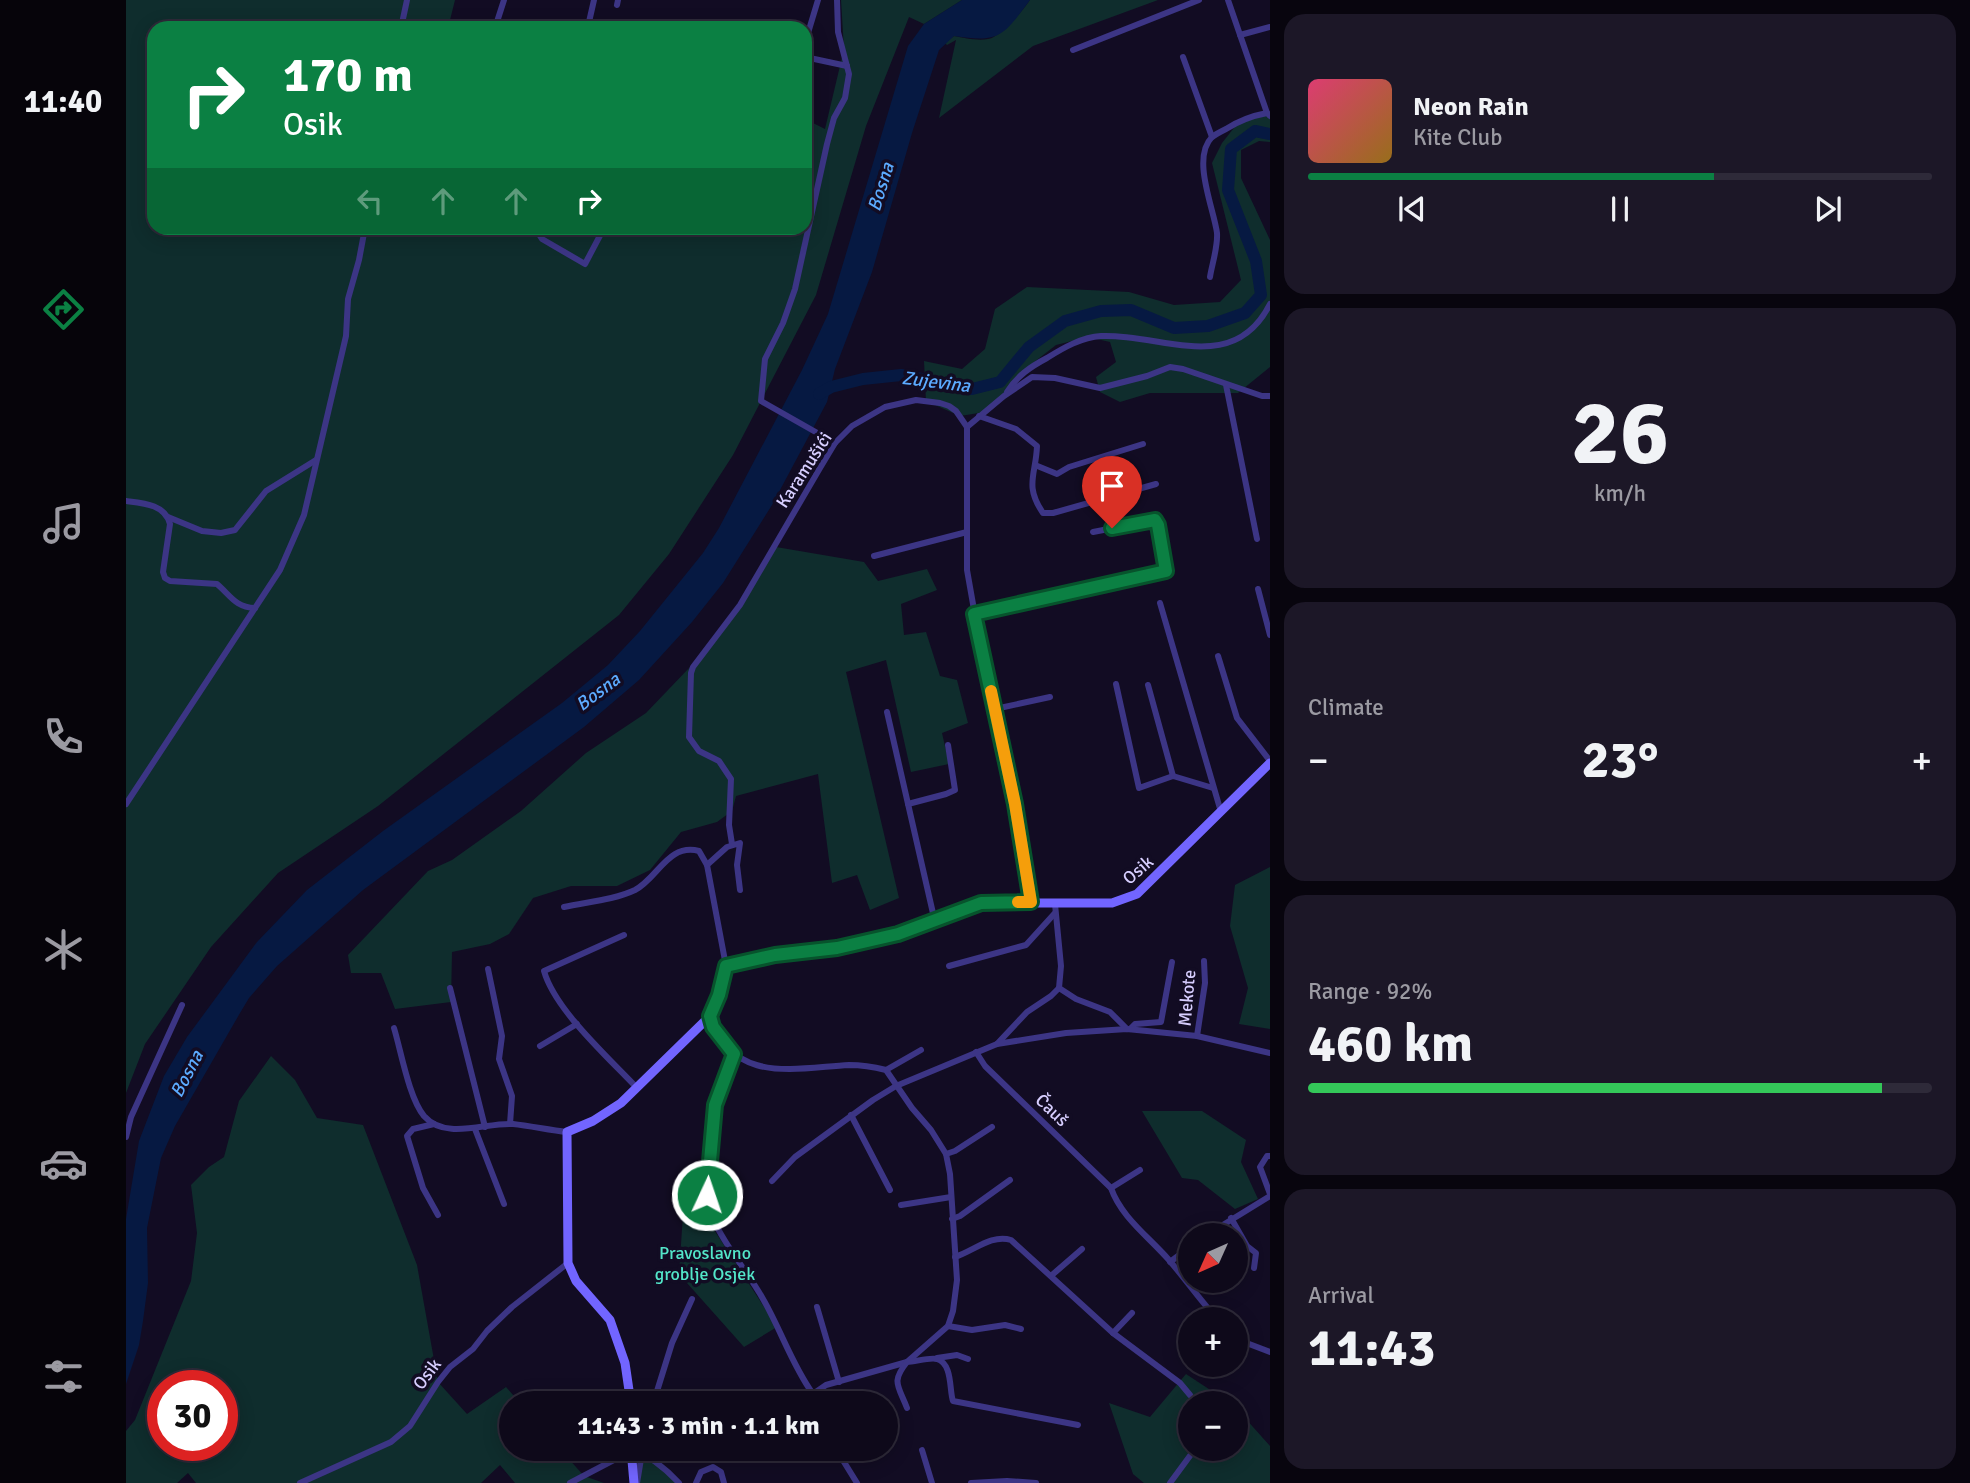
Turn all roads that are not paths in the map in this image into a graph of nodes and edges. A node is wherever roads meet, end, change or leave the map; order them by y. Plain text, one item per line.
1 (407, 0) edge
2 (504, 0) edge
3 (594, 0) edge
4 (818, 0) edge
5 (837, 0) edge
6 (1199, 0) edge
7 (1228, 0) edge
8 (402, 21) edge
9 (497, 21) edge
10 (589, 21) edge
11 (812, 21) edge
12 (1270, 27) edge
13 (1240, 35) junction
14 (1073, 50) dead end
15 (1182, 57) dead end
16 (812, 58) edge
17 (847, 66) junction
18 (1268, 115) edge
19 (1212, 137) junction
20 (812, 212) edge
21 (364, 235) edge
22 (539, 235) edge
23 (600, 235) edge
24 (807, 235) edge
25 (1210, 277) dead end
26 (1270, 304) edge
27 (1226, 384) junction
28 (1004, 396) junction
29 (1270, 396) edge
30 (979, 416) junction
31 (967, 427) junction
32 (835, 443) junction
33 (1143, 444) dead end
34 (316, 460) junction
35 (1035, 465) junction
36 (1156, 484) dead end
37 (126, 501) edge
38 (168, 517) junction
39 (967, 532) junction
40 (1093, 533) dead end
41 (1257, 540) dead end
42 (874, 556) dead end
43 (1258, 589) dead end
44 (1160, 603) dead end
45 (255, 608) junction
46 (974, 614) junction
47 (1270, 635) edge
48 (1218, 656) dead end
49 (1116, 684) dead end
50 (1147, 685) dead end
51 (1050, 697) dead end
52 (995, 709) junction
53 (887, 712) dead end
54 (948, 745) dead end
55 (1270, 762) edge
56 (1173, 776) junction
57 (1213, 788) junction
58 (126, 804) edge
59 (908, 804) junction
60 (1221, 812) junction
61 (732, 844) junction
62 (707, 864) junction
63 (740, 890) dead end
64 (1031, 902) junction
65 (564, 907) dead end
66 (1055, 909) junction
67 (935, 922) junction
68 (624, 935) dead end
69 (1204, 961) dead end
70 (1172, 962) dead end
71 (726, 966) junction
72 (949, 966) dead end
73 (488, 969) dead end
74 (450, 988) dead end
75 (1059, 988) junction
76 (182, 1005) dead end
77 (710, 1016) junction
78 (577, 1024) junction
79 (394, 1028) dead end
80 (1128, 1029) junction
81 (1197, 1037) junction
82 (997, 1045) junction
83 (540, 1046) dead end
84 (921, 1050) dead end
85 (975, 1052) junction
86 (734, 1054) junction
87 (1270, 1054) edge
88 (886, 1070) junction
89 (896, 1086) junction
90 (637, 1088) junction
91 (851, 1115) junction
92 (434, 1124) junction
93 (510, 1124) junction
94 (992, 1126) dead end
95 (485, 1127) junction
96 (475, 1129) junction
97 (567, 1132) junction
98 (126, 1138) edge
99 (946, 1154) junction
100 (1270, 1156) edge
101 (1140, 1170) dead end
102 (1010, 1180) dead end
103 (772, 1181) dead end
104 (1111, 1188) junction
105 (890, 1190) dead end
106 (1270, 1195) edge
107 (951, 1197) junction
108 (504, 1204) dead end
109 (901, 1206) dead end
110 (438, 1215) dead end
111 (1231, 1218) junction
112 (952, 1219) junction
113 (1224, 1223) edge
114 (1082, 1249) dead end
115 (1178, 1256) edge
116 (955, 1257) junction
117 (1170, 1262) junction
118 (568, 1263) junction
119 (1254, 1268) dead end
120 (1052, 1275) junction
121 (692, 1299) dead end
122 (817, 1307) dead end
123 (1207, 1307) edge
124 (1132, 1313) dead end
125 (948, 1326) junction
126 (1021, 1329) dead end
127 (1113, 1333) junction
128 (1248, 1344) edge
129 (1270, 1352) edge
130 (935, 1359) junction
131 (968, 1359) dead end
132 (907, 1362) junction
133 (839, 1381) junction
134 (629, 1391) edge
135 (657, 1391) edge
136 (811, 1391) edge
137 (815, 1391) edge
138 (1187, 1391) edge
139 (907, 1408) dead end
140 (1077, 1425) dead end
141 (922, 1450) dead end
142 (611, 1461) edge
143 (633, 1461) edge
144 (641, 1461) edge
145 (656, 1461) edge
146 (843, 1461) edge
147 (1186, 1461) edge
148 (300, 1483) edge
149 (570, 1483) edge
150 (636, 1483) edge
151 (679, 1483) edge
152 (696, 1483) edge
153 (724, 1483) edge
154 (857, 1483) edge
155 (932, 1483) edge
156 (971, 1483) edge
157 (1036, 1483) edge
158 (1170, 1483) edge

1 - 8 street
2 - 9 street
3 - 10 street
4 - 11 street
5 - 17 street
6 - 14 street
7 - 13 street
12 - 13 street
13 - 18 street
15 - 19 street
16 - 17 street
17 - 20 street
18 - 19 street
19 - 25 street
21 - 34 street
22 - 23 street
24 - 32 street
26 - 28 street
27 - 28 street
27 - 29 street
27 - 41 street
28 - 30 street
30 - 31 street
30 - 35 street
31 - 32 street, Karamušići
31 - 39 street
32 - 61 street, Karamušići
33 - 35 street
34 - 38 street
34 - 45 street
35 - 36 street
37 - 38 street
38 - 45 street
39 - 42 street
39 - 46 street
40 - 46 street
43 - 47 street
44 - 57 street
45 - 58 street
46 - 52 street
48 - 55 street, Osik
49 - 56 street
50 - 56 street
51 - 52 street
52 - 64 street
53 - 59 street
54 - 59 street
55 - 60 main road, Osik
56 - 57 street
57 - 60 street
59 - 67 street
60 - 66 main road, Osik
61 - 62 street
61 - 63 street
62 - 65 street
62 - 71 street
64 - 66 main road, Osik
64 - 67 main road, Osik
66 - 72 street
66 - 75 street
67 - 71 main road, Osik
68 - 78 street
69 - 81 street, Mekote
70 - 80 street, Mekote
71 - 77 main road
73 - 93 street
74 - 95 street
75 - 80 street
75 - 82 street
76 - 98 street
77 - 86 street
77 - 90 main road
78 - 83 street
78 - 90 street
79 - 92 street
80 - 81 street
80 - 82 street
81 - 87 street
82 - 85 street
84 - 88 street
85 - 89 street
85 - 104 street, Čauš
86 - 88 street
86 - 136 street
88 - 89 street
89 - 91 street
89 - 99 street
90 - 97 main road
91 - 103 street
91 - 105 street
92 - 96 street
92 - 110 street
93 - 95 street
93 - 97 street
94 - 99 street
95 - 96 street
96 - 108 street
97 - 118 main road
99 - 107 street
100 - 106 street
101 - 104 street
102 - 112 street
104 - 117 street, Čauš
106 - 111 street
107 - 109 street
107 - 112 street
111 - 113 street
111 - 119 street
112 - 116 street
114 - 120 street
115 - 117 street
116 - 120 street
116 - 125 street
117 - 123 street, Čauš
118 - 134 main road
118 - 148 street, Osik
120 - 127 street
121 - 135 street
122 - 133 street
124 - 127 street
125 - 126 street
125 - 132 street
127 - 138 street
128 - 129 street
130 - 131 street
130 - 132 street
130 - 140 street
132 - 133 street
132 - 139 street
133 - 137 street
141 - 155 street
142 - 149 street
143 - 150 main road
144 - 150 street, bridge
145 - 151 street
146 - 154 street
147 - 158 street
152 - 153 street
156 - 157 street

